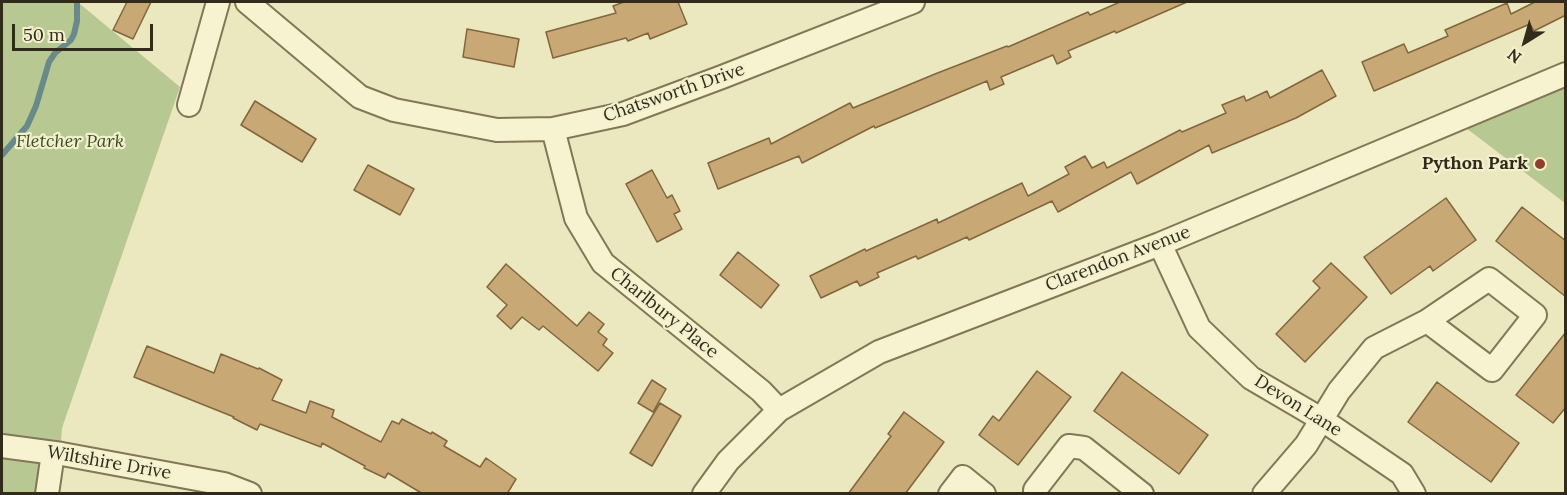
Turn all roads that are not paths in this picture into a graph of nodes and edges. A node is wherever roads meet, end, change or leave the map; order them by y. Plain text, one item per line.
1 (218, 2) edge
2 (247, 2) edge
3 (913, 2) edge
4 (1566, 74) edge
5 (189, 105) dead end
6 (553, 129) junction
7 (1160, 244) junction
8 (1427, 321) dead end
9 (779, 410) junction
10 (1321, 419) junction
11 (2, 446) edge
12 (53, 453) junction
13 (1037, 492) edge
14 (47, 494) edge
15 (250, 494) edge
16 (704, 494) edge
17 (950, 494) edge
18 (984, 494) edge
19 (1142, 494) edge
20 (1264, 494) edge
21 (1414, 494) edge

1 - 5 street
2 - 6 street, Chatsworth Drive
3 - 6 street, Chatsworth Drive
4 - 7 street, Clarendon Avenue
6 - 9 street, Charlbury Place
7 - 9 street, Clarendon Avenue
7 - 10 street, Devon Lane
8 - 10 street
9 - 16 street, Clarendon Avenue
10 - 20 street
10 - 21 street, Devon Lane
11 - 12 street, Wiltshire Drive
12 - 14 street
12 - 15 street, Wiltshire Drive
13 - 19 street
17 - 18 street

